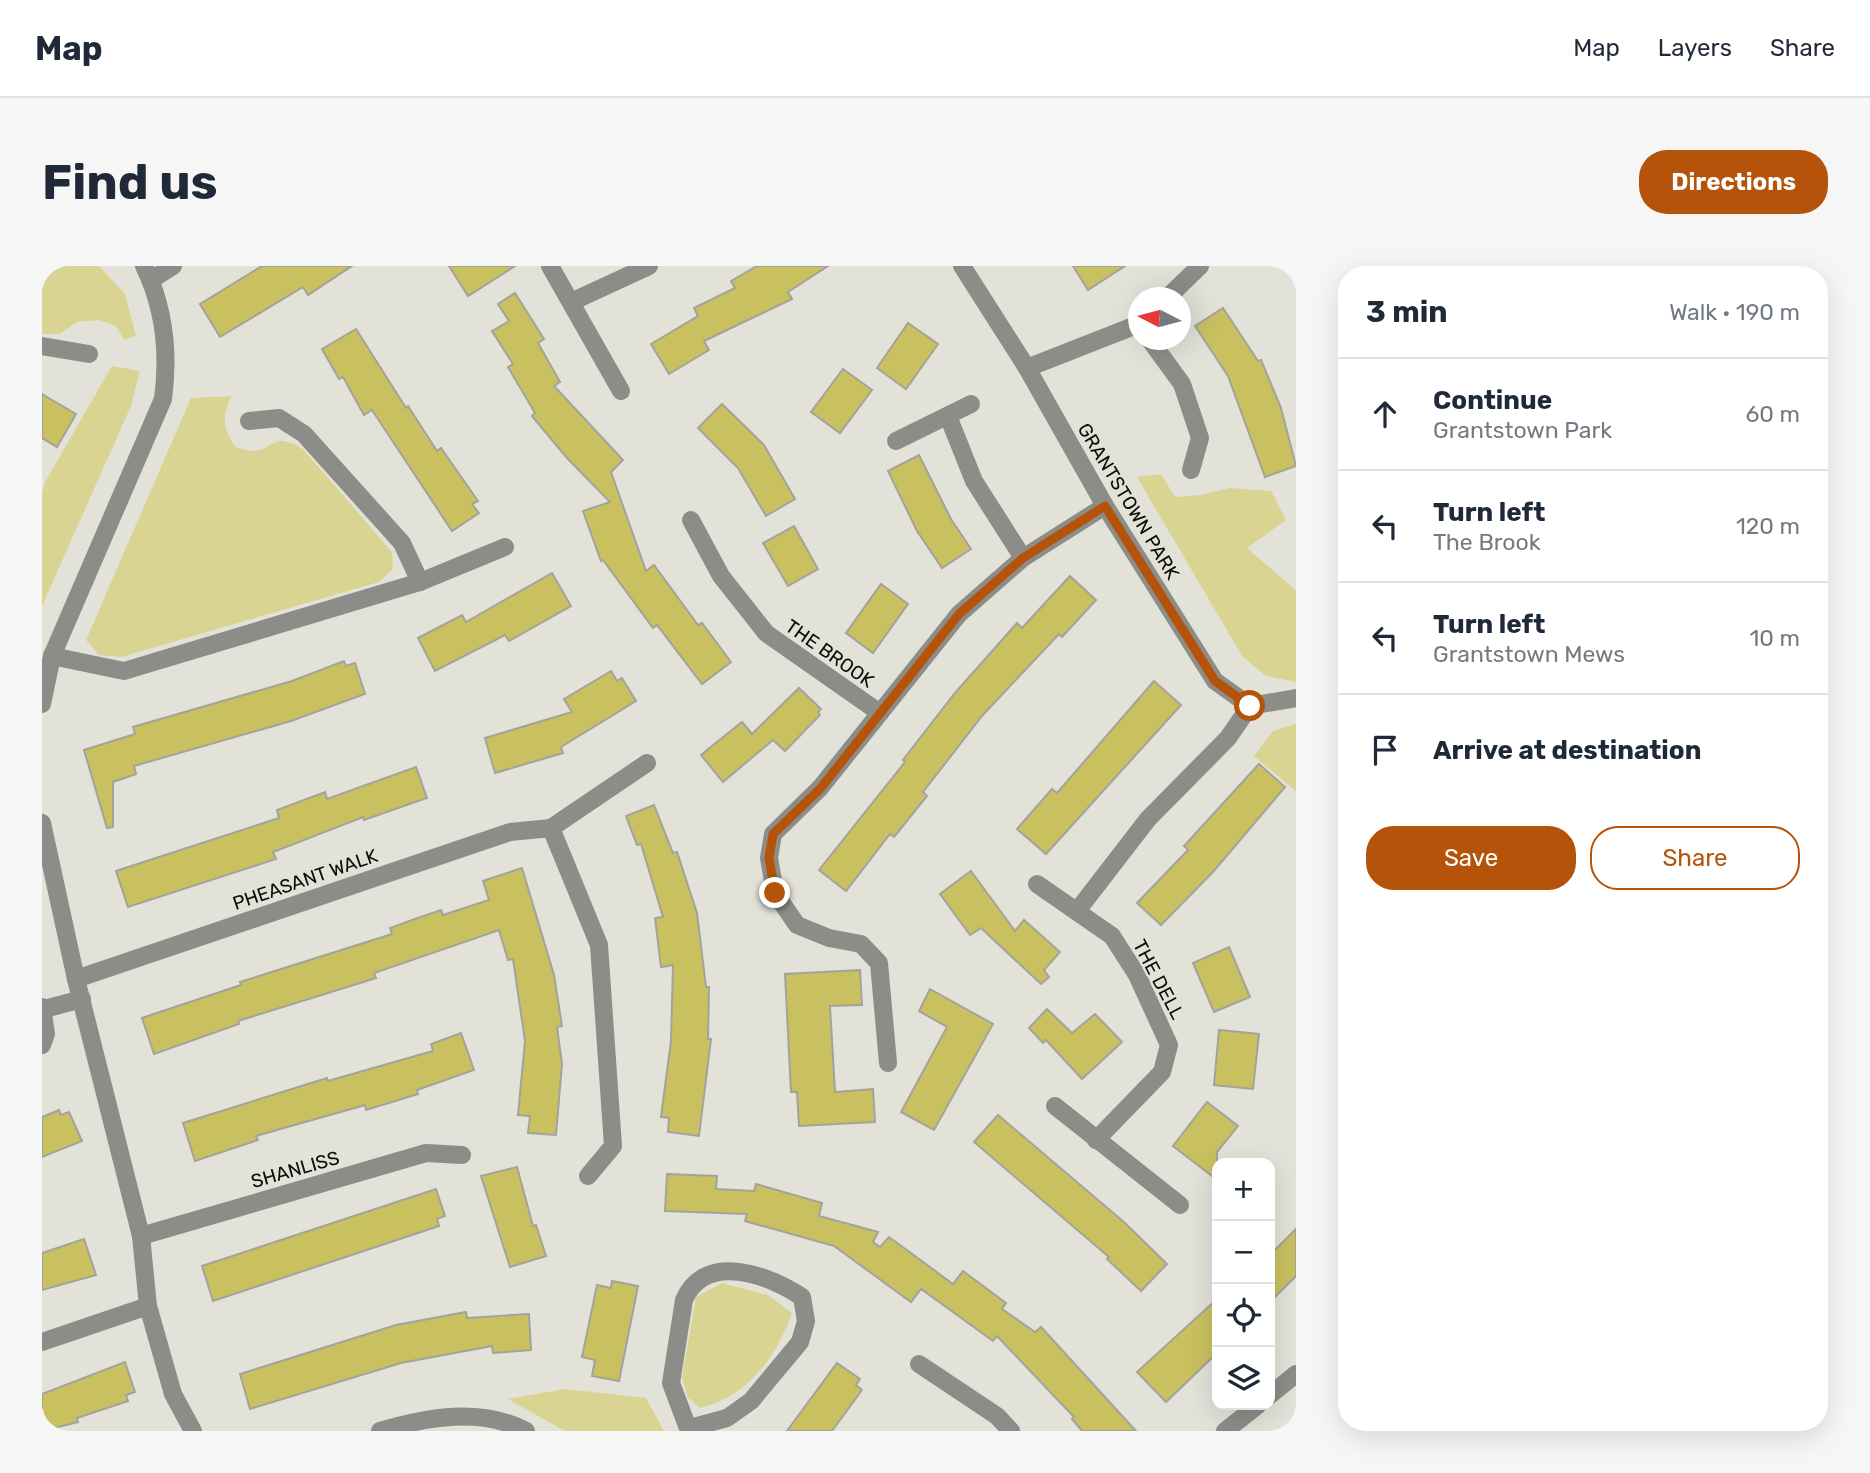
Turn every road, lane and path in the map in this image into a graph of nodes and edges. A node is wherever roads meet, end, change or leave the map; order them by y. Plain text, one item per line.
1 (173, 266) edge
2 (550, 266) edge
3 (649, 266) edge
4 (962, 266) edge
5 (1200, 266) edge
6 (148, 273) edge
7 (1178, 287) edge
8 (571, 302) junction
9 (1128, 328) edge
10 (42, 346) edge
11 (1157, 350) edge
12 (89, 354) dead end
13 (1027, 368) junction
14 (621, 391) dead end
15 (971, 404) dead end
16 (947, 416) junction
17 (249, 421) dead end
18 (897, 441) dead end
19 (1191, 470) dead end
20 (1105, 506) junction
21 (691, 520) dead end
22 (505, 547) dead end
23 (1023, 558) junction
24 (420, 582) junction
25 (52, 656) junction
26 (1296, 698) edge
27 (42, 704) edge
28 (1250, 706) junction
29 (880, 713) junction
30 (647, 763) dead end
31 (42, 823) edge
32 (551, 828) junction
33 (1037, 884) dead end
34 (1077, 911) junction
35 (76, 979) junction
36 (82, 999) junction
37 (43, 1008) edge
38 (42, 1045) edge
39 (888, 1062) dead end
40 (1055, 1106) dead end
41 (1096, 1140) junction
42 (462, 1155) dead end
43 (588, 1176) dead end
44 (1180, 1205) dead end
45 (141, 1236) junction
46 (148, 1306) junction
47 (42, 1342) edge
48 (919, 1364) dead end
49 (1296, 1374) edge
50 (1275, 1391) edge
51 (1252, 1410) edge
52 (689, 1430) edge
53 (192, 1431) edge
54 (380, 1431) edge
55 (526, 1431) edge
56 (1011, 1431) edge
57 (1225, 1431) edge

1 - 6 street
2 - 8 street
3 - 8 street
4 - 13 street, GRANTSTOWN PARK
5 - 7 street
6 - 25 street
8 - 14 street
9 - 13 street
10 - 12 street
11 - 19 street
13 - 20 street, GRANTSTOWN PARK
15 - 16 street
16 - 18 street
16 - 23 street
17 - 24 street
20 - 23 street, THE BROOK
20 - 28 street, GRANTSTOWN PARK
21 - 29 street, THE BROOK
22 - 24 street
23 - 29 street, THE BROOK
24 - 25 street
25 - 27 street
26 - 28 street
28 - 34 street
29 - 39 street, THE BROOK
30 - 32 street, PHEASANT WALK
31 - 35 street
32 - 35 street, PHEASANT WALK
32 - 43 street
33 - 34 street, THE DELL
34 - 41 street, THE DELL
35 - 36 street
36 - 37 street
36 - 45 street
37 - 38 street
40 - 41 street
41 - 44 street
42 - 45 street, SHANLISS
45 - 46 street
46 - 47 street
46 - 53 street
48 - 56 street
49 - 50 street
51 - 57 street
52 - 52 street
54 - 55 street

